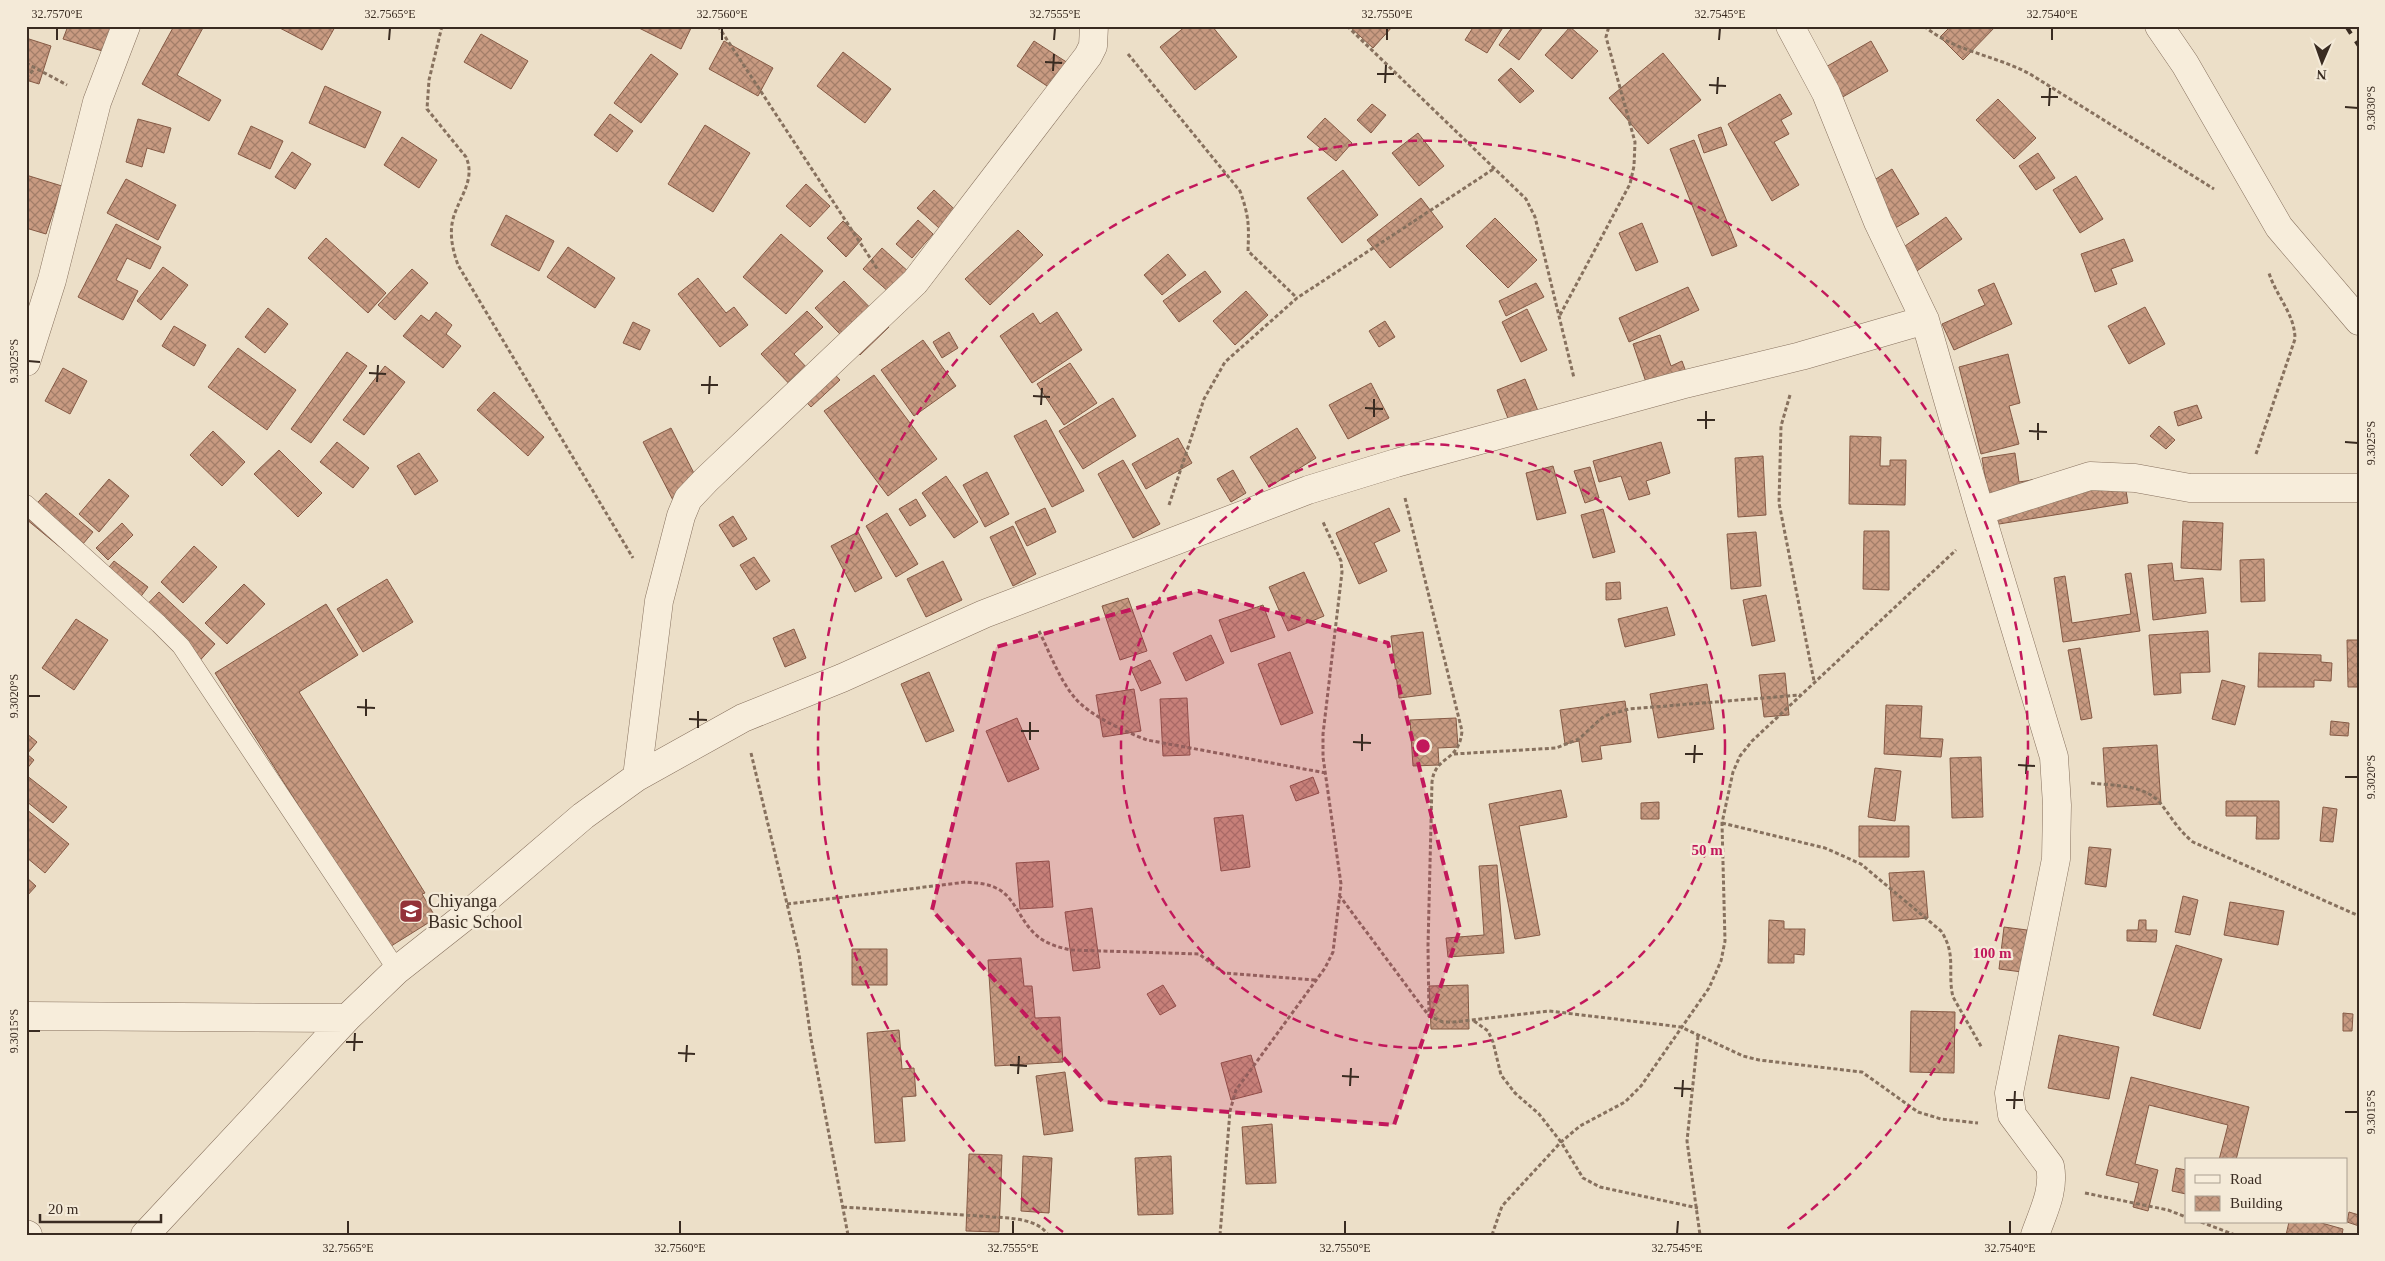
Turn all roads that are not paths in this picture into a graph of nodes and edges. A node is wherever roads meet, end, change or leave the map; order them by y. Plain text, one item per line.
1 (126, 26) edge
2 (1094, 26) edge
3 (1790, 26) edge
4 (2159, 26) edge
5 (1926, 320) junction
6 (2359, 322) edge
7 (26, 362) edge
8 (2359, 488) edge
9 (26, 504) edge
10 (1982, 517) junction
11 (637, 777) junction
12 (397, 970) junction
13 (26, 1016) edge
14 (347, 1018) junction
15 (145, 1235) edge
16 (2035, 1235) edge

1 - 7 street
2 - 11 street
3 - 5 street
4 - 6 street
5 - 10 street
5 - 11 street
8 - 10 street
9 - 12 lane
10 - 16 street
11 - 12 street
12 - 14 street
13 - 14 street
14 - 15 street

